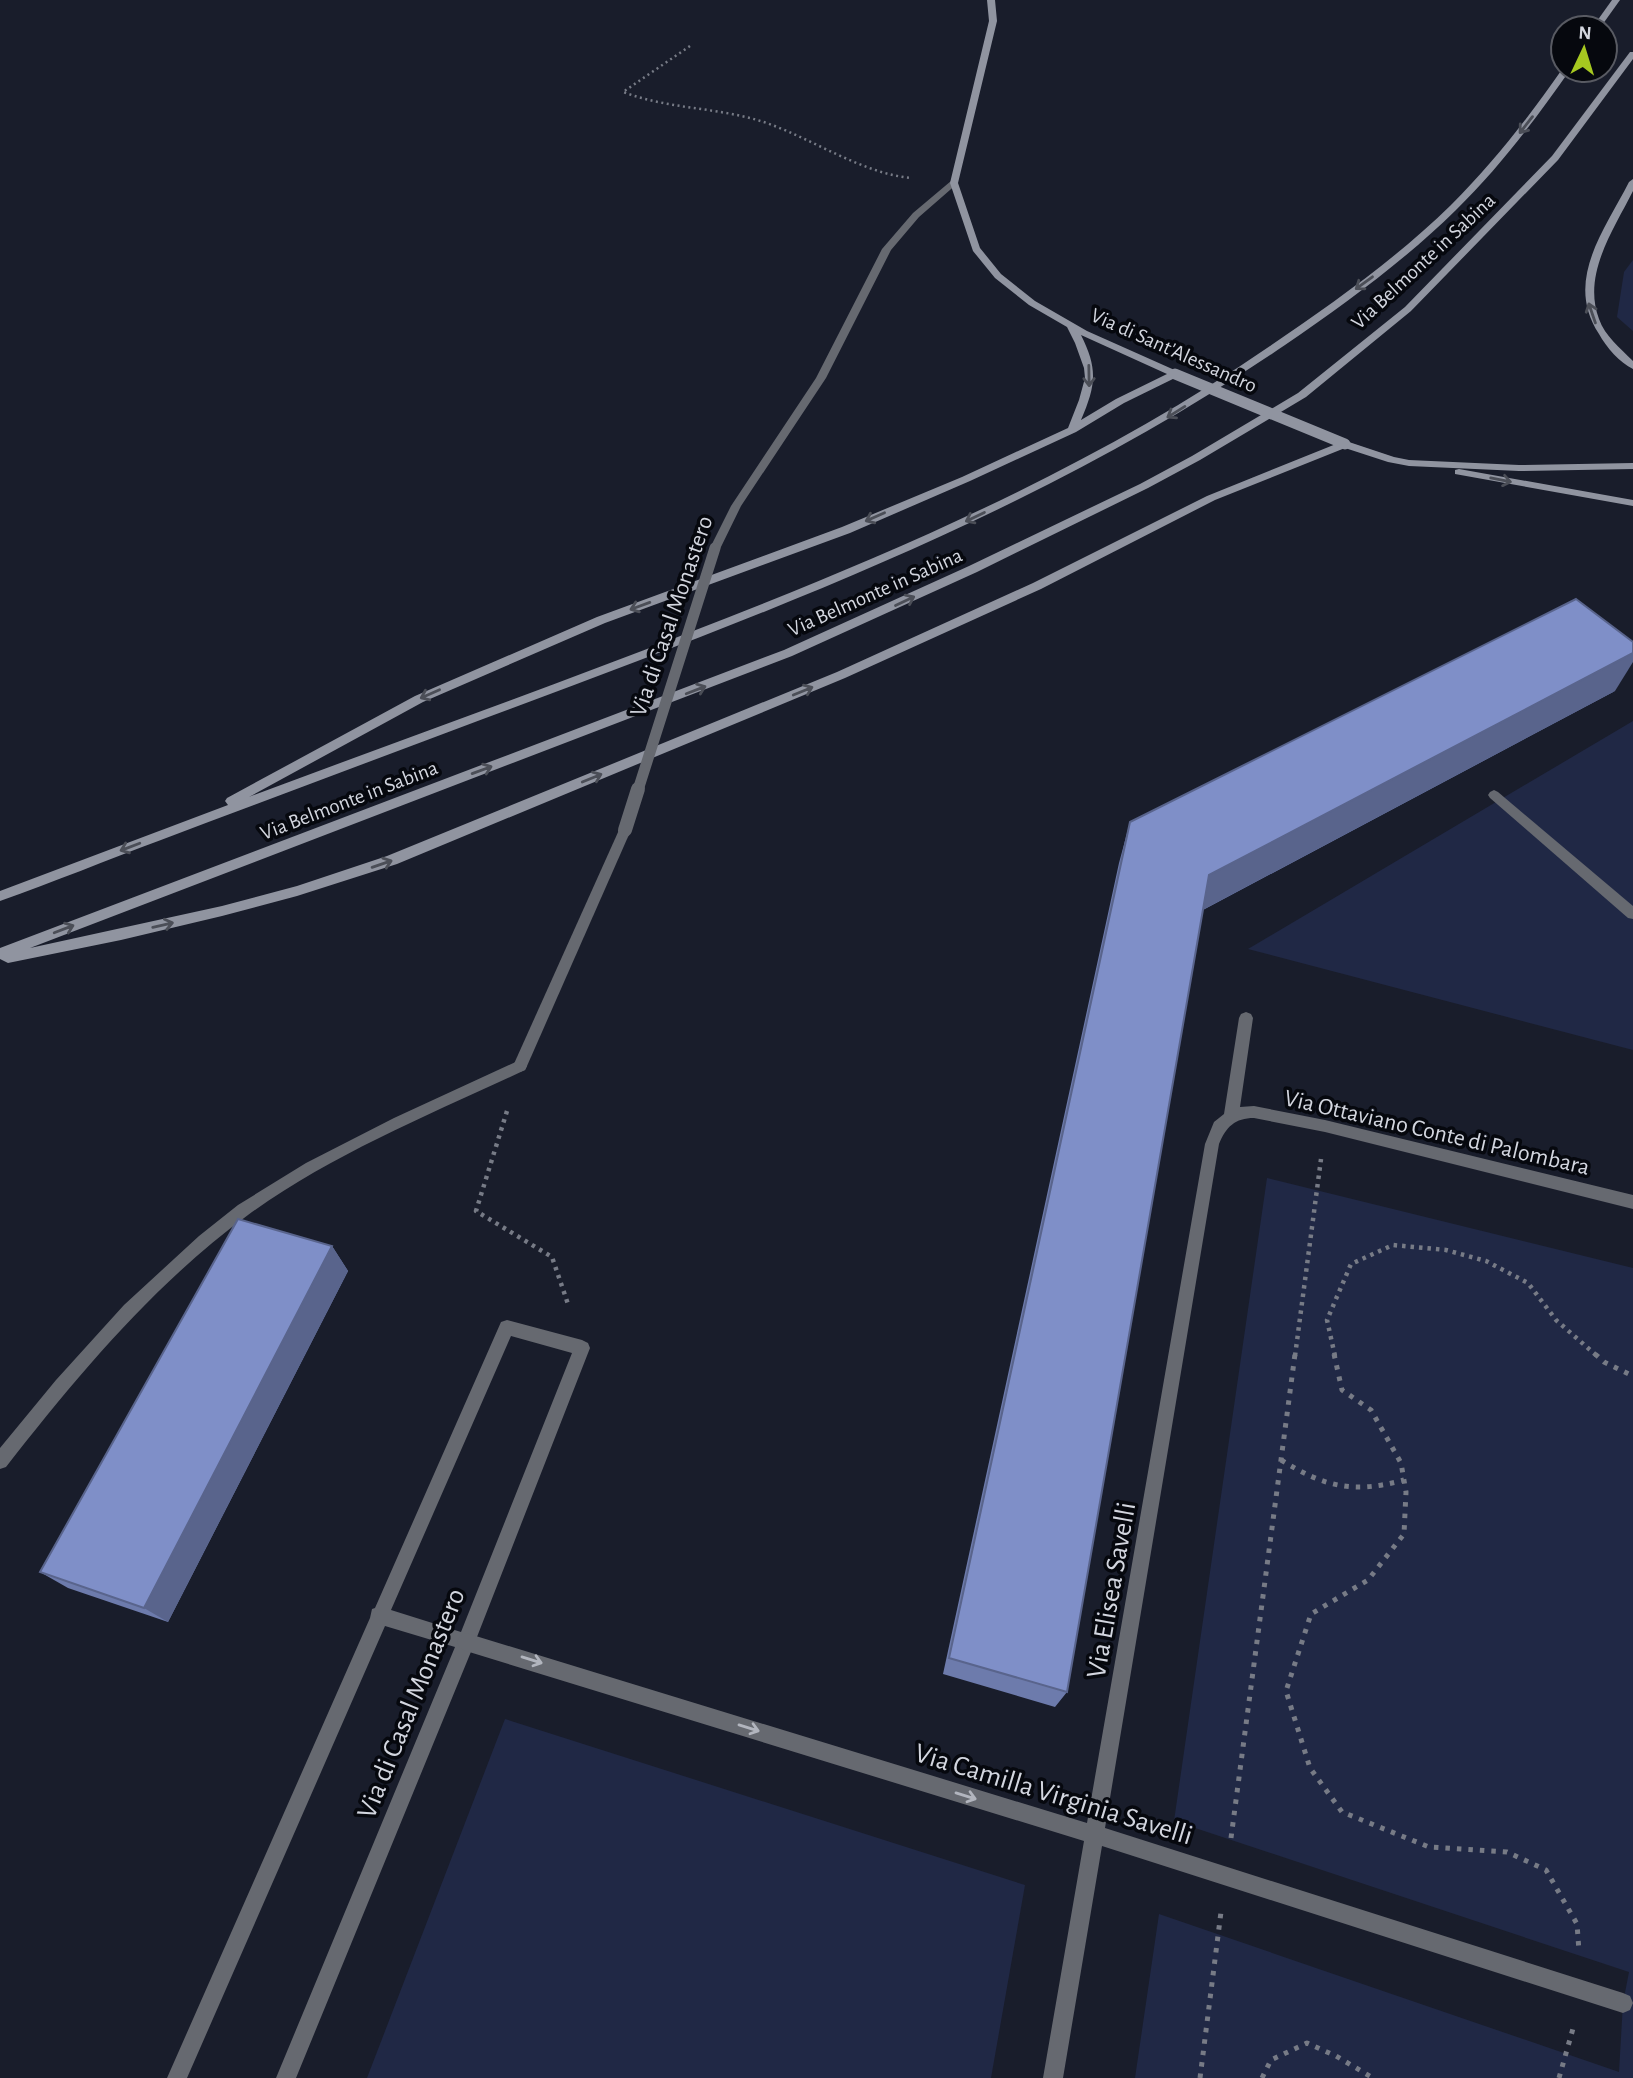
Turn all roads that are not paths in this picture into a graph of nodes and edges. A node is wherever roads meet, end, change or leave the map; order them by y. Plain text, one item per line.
1 (991, 0) edge
2 (1633, 54) edge
3 (1556, 84) edge
4 (1633, 181) edge
5 (954, 183) junction
6 (1070, 324) junction
7 (1633, 366) edge
8 (1175, 374) junction
9 (1072, 430) junction
10 (1345, 444) junction
11 (1409, 463) junction
12 (1633, 466) edge
13 (1633, 503) edge
14 (1494, 795) dead end
15 (194, 822) junction
16 (0, 895) edge
17 (1633, 914) edge
18 (0, 956) edge
19 (1246, 1018) dead end
20 (1231, 1117) junction
21 (1633, 1202) edge
22 (0, 1461) edge
23 (379, 1615) junction
24 (466, 1642) junction
25 (1095, 1835) junction
26 (1623, 2003) dead end
27 (177, 2078) edge
28 (286, 2078) edge
29 (1053, 2078) edge

1 - 5 street, Via di Sant'Alessandro
18 -> 2 street, Via Belmonte in Sabina
3 -> 15 street, Via Belmonte in Sabina
7 -> 4 street
5 - 6 street, Via di Sant'Alessandro
5 - 22 street, Via di Casal Monastero, bridge
6 - 8 street, Via di Sant'Alessandro
6 -> 9 street
8 - 9 street
8 - 10 street, Via di Sant'Alessandro, bridge
9 -> 15 street
10 - 11 street, Via di Sant'Alessandro
18 -> 10 street
11 - 12 street, Via di Sant'Alessandro
11 -> 13 street
14 - 17 street
15 -> 16 street, Via Belmonte in Sabina
19 - 20 street
20 - 21 street, Via Ottaviano Conte di Palombara
20 - 25 street, Via Elisea Savelli
23 - 24 street, Via Camilla Virginia Savelli
23 - 24 street, Via di Casal Monastero
23 - 27 street
24 -> 25 street, Via Camilla Virginia Savelli
24 - 28 street, Via di Casal Monastero
25 - 26 street, Via Camilla Virginia Savelli
25 - 29 street, Via Elisea Savelli

